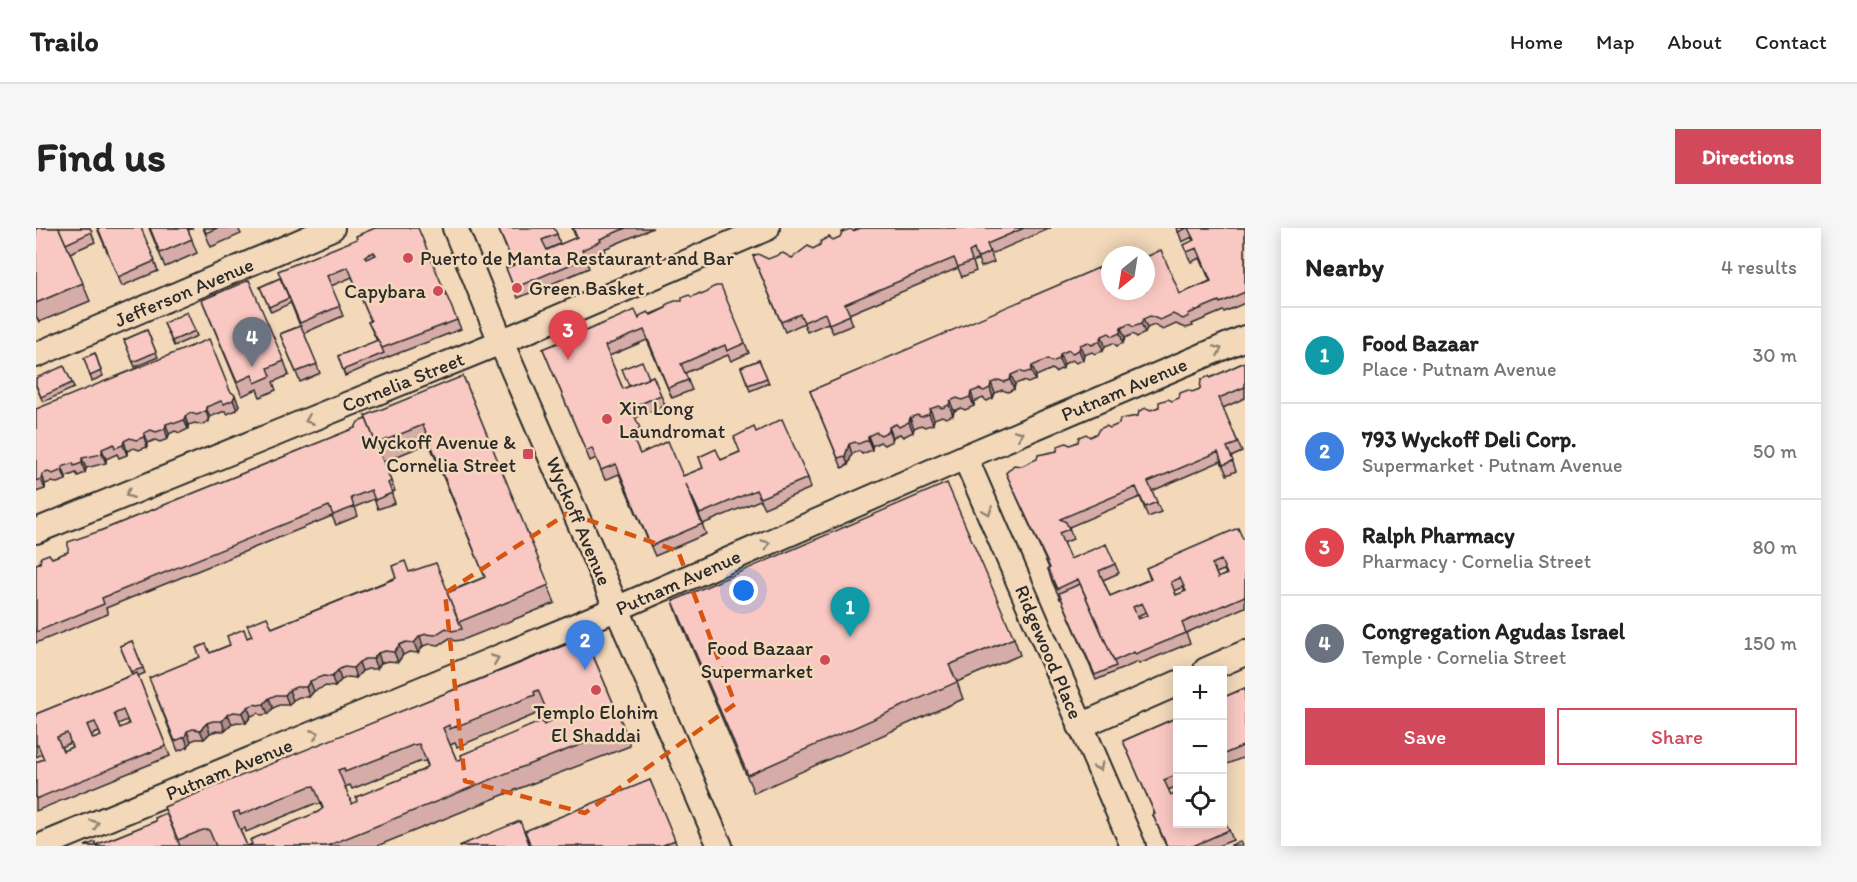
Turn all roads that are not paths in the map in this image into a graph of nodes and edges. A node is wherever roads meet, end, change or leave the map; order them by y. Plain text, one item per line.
1 (332, 228) edge
2 (455, 228) edge
3 (767, 228) edge
4 (1245, 338) edge
5 (501, 342) junction
6 (36, 355) edge
7 (965, 457) junction
8 (36, 531) edge
9 (616, 609) junction
10 (1245, 653) edge
11 (1215, 666) edge
12 (1173, 685) edge
13 (1080, 726) junction
14 (41, 846) edge
15 (720, 846) edge
16 (1133, 846) edge

1 - 6 street, Jefferson Avenue
2 - 5 street, Wyckoff Avenue
3 - 5 street, Cornelia Street
7 -> 4 street, Putnam Avenue
5 -> 8 street, Cornelia Street
5 - 9 street, Wyckoff Avenue
9 -> 7 street, Putnam Avenue
7 -> 13 street, Ridgewood Place
14 -> 9 street, Putnam Avenue
9 - 15 street, Wyckoff Avenue
10 - 11 street
12 - 13 street
13 -> 16 street, Ridgewood Place

